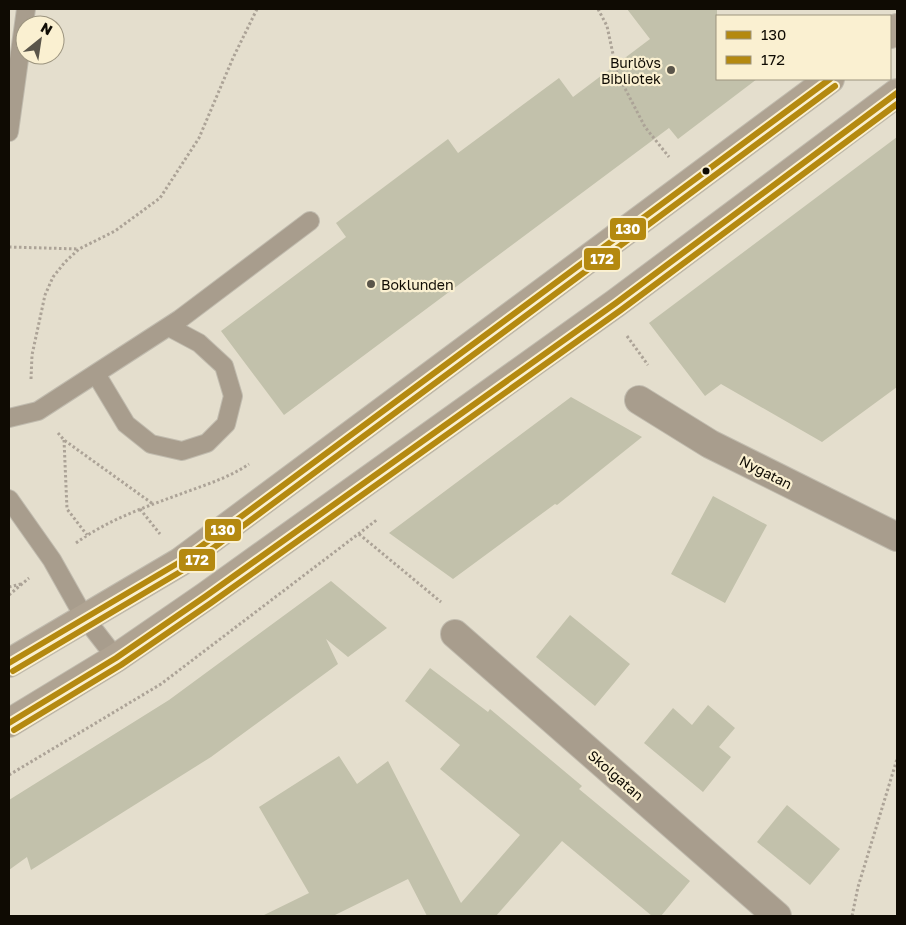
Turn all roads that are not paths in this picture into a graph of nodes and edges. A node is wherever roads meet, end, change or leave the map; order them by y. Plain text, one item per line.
1 (26, 9) edge
2 (829, 80) edge
3 (897, 93) edge
4 (9, 132) edge
5 (310, 221) dead end
6 (168, 327) junction
7 (96, 374) junction
8 (639, 400) dead end
9 (9, 418) edge
10 (9, 499) edge
11 (897, 538) edge
12 (84, 617) junction
13 (455, 634) road end
14 (116, 658) junction
15 (9, 663) edge
16 (9, 723) edge
17 (777, 916) edge

1 - 4 lane
2 - 12 main road
3 - 14 main road
5 - 6 lane
6 - 7 lane
6 - 7 lane
7 - 9 lane
8 - 11 street, Nygatan
10 - 12 lane
12 - 14 lane
12 - 15 main road
13 - 17 street, Skolgatan
14 - 16 main road

